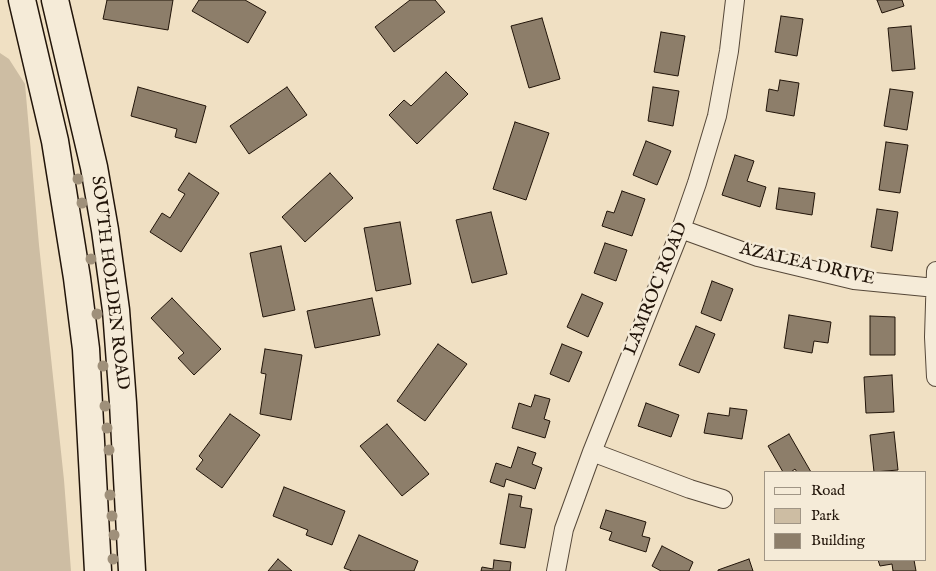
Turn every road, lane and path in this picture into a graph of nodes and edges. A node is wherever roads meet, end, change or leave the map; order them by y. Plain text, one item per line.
1 (22, 0) edge
2 (54, 0) edge
3 (735, 0) edge
4 (681, 229) junction
5 (935, 282) edge
6 (936, 377) edge
7 (592, 452) junction
8 (723, 500) dead end
9 (98, 571) edge
10 (132, 571) edge
11 (556, 571) edge

1 - 9 main road, SOUTH HOLDEN ROAD
2 - 10 main road, SOUTH HOLDEN ROAD
3 - 4 street, LAMROC ROAD
4 - 5 street, AZALEA DRIVE
4 - 7 street, LAMROC ROAD
5 - 6 street
7 - 8 street
7 - 11 street, LAMROC ROAD

